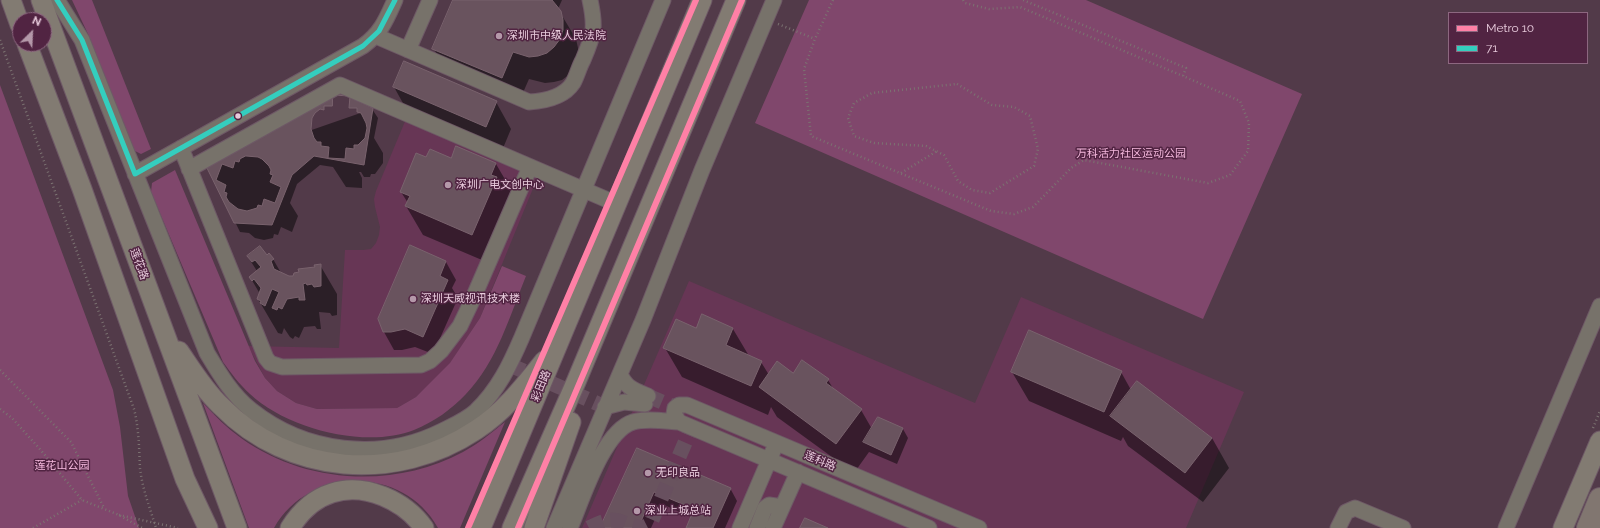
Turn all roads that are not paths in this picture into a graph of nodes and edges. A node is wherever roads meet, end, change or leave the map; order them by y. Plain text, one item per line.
1 (11, 0) edge
2 (41, 0) edge
3 (56, 0) edge
4 (395, 0) edge
5 (430, 0) edge
6 (590, 0) edge
7 (663, 0) edge
8 (702, 0) edge
9 (736, 0) edge
10 (774, 0) edge
11 (15, 12) edge
12 (376, 36) junction
13 (408, 50) junction
14 (30, 52) edge
15 (181, 148) junction
16 (530, 166) junction
17 (189, 169) junction
18 (135, 174) junction
19 (583, 189) junction
20 (617, 204) junction
21 (1600, 306) edge
22 (160, 321) junction
23 (558, 345) junction
24 (620, 374) junction
25 (576, 382) junction
26 (605, 407) junction
27 (679, 422) junction
28 (1600, 441) edge
29 (776, 442) junction
30 (769, 460) junction
31 (798, 472) junction
32 (185, 479) junction
33 (760, 482) junction
34 (1600, 499) edge
35 (772, 510) junction
36 (201, 528) edge
37 (208, 528) edge
38 (237, 528) edge
39 (290, 528) edge
40 (424, 528) edge
41 (481, 528) edge
42 (512, 528) edge
43 (534, 528) edge
44 (554, 528) edge
45 (570, 528) edge
46 (740, 528) edge
47 (757, 528) edge
48 (773, 528) edge
49 (929, 528) edge
50 (979, 528) edge
51 (1338, 528) edge
52 (1403, 528) edge
53 (1506, 528) edge
54 (1563, 528) edge
55 (1588, 528) edge

1 - 11 main road
2 - 22 main road, 莲花路
3 - 18 street
4 - 12 street
5 - 13 street
6 - 13 street
7 - 19 street
8 - 20 main road, 彩田路
9 - 25 main road
10 - 24 street
12 - 13 street
12 - 15 street
14 - 32 main road
15 - 17 street
15 - 18 street
16 - 17 street
16 - 17 street
16 - 19 street
18 - 19 street
19 - 20 street
20 - 23 main road, 彩田路
21 - 53 street
22 - 23 main road
22 - 38 main road, 莲花路
23 - 41 main road, 彩田路
24 - 26 street
24 - 26 street
25 - 42 main road
25 - 43 main road
26 - 44 street
27 - 29 street, 莲科路
27 - 30 street, 莲科路
27 - 45 street, 莲科路
28 - 54 main road
29 - 30 street
29 - 50 street, 莲科路
30 - 31 street, 莲科路
30 - 33 street
31 - 35 street
31 - 49 street, 莲科路
32 - 36 main road
32 - 37 main road
33 - 35 street
33 - 46 street
34 - 55 highway
35 - 47 street
35 - 48 street
39 - 40 main road
51 - 52 street

